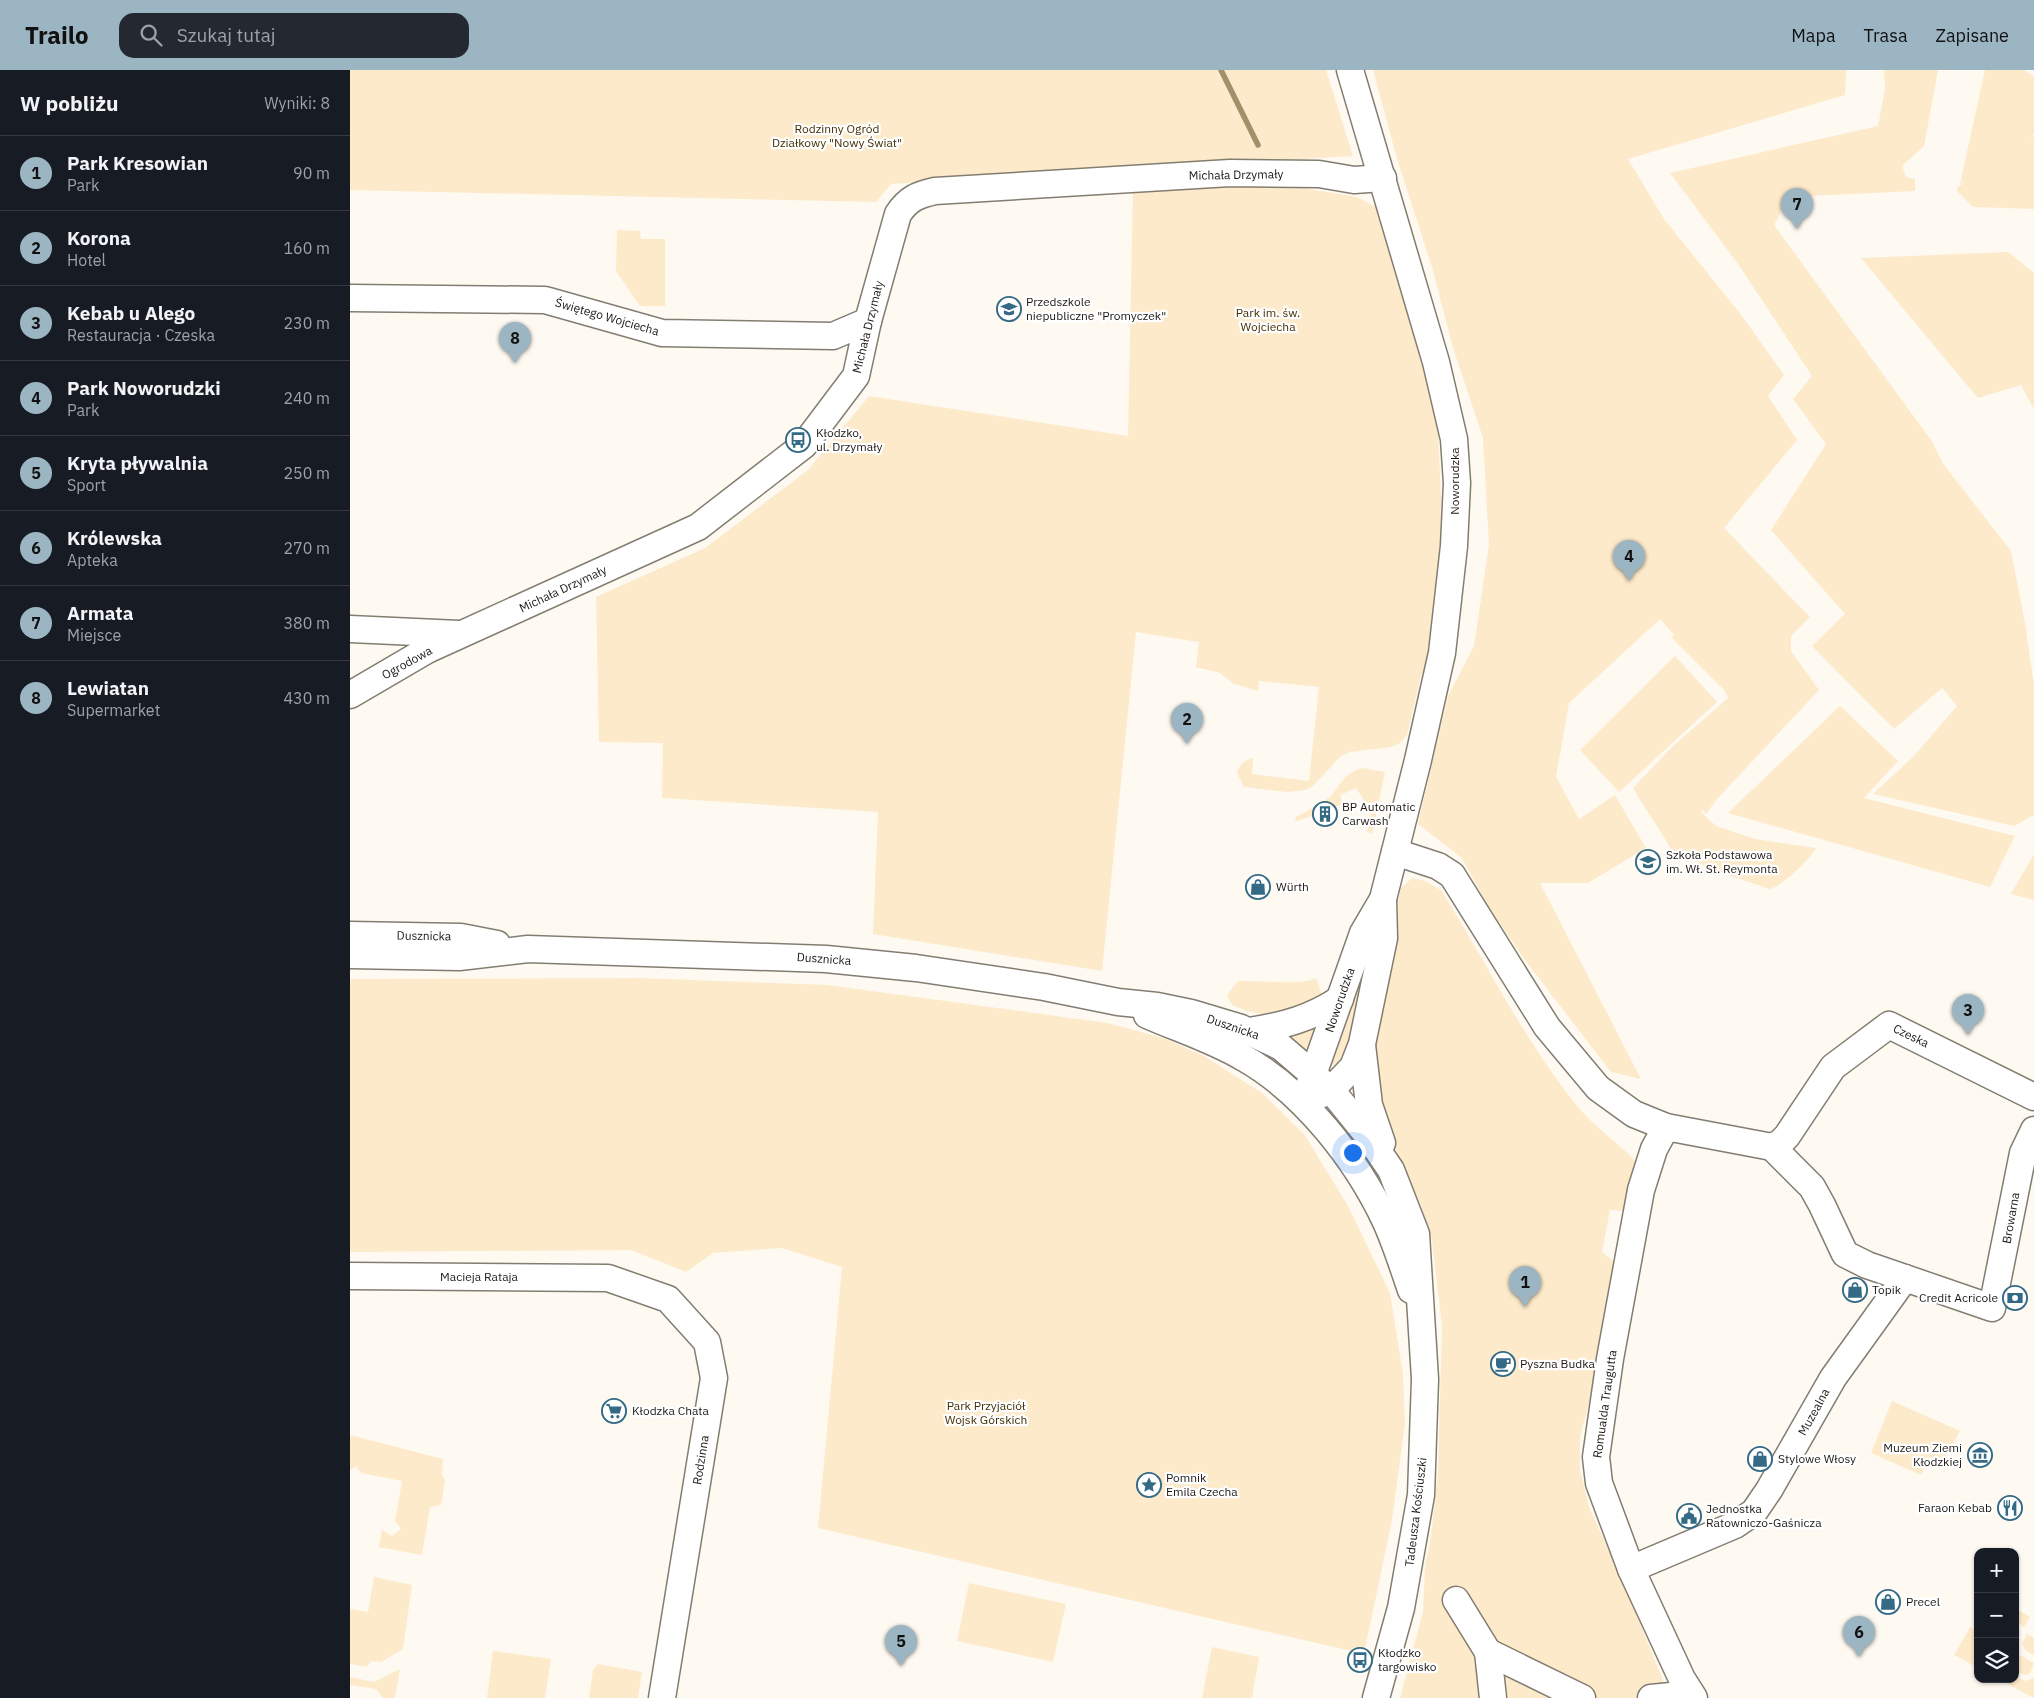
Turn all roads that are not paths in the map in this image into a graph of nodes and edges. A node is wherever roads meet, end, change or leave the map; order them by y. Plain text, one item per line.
1 (1350, 70) edge
2 (1383, 178) junction
3 (350, 298) edge
4 (868, 321) junction
5 (833, 336) junction
6 (856, 376) junction
7 (350, 629) edge
8 (465, 634) junction
9 (350, 695) edge
10 (1395, 852) junction
11 (1383, 899) junction
12 (350, 935) edge
13 (528, 949) junction
14 (350, 955) edge
15 (1340, 999) junction
16 (1118, 1002) junction
17 (1249, 1030) junction
18 (1362, 1044) junction
19 (1322, 1083) junction
20 (2034, 1097) edge
21 (1303, 1103) junction
22 (1666, 1127) junction
23 (2034, 1130) edge
24 (1772, 1147) junction
25 (1391, 1170) junction
26 (350, 1276) edge
27 (608, 1278) joint
28 (1905, 1278) junction
29 (1421, 1321) junction
30 (1630, 1569) junction
31 (1456, 1600) dead end
32 (1488, 1652) junction
33 (1574, 1694) edge
34 (1692, 1696) edge
35 (662, 1698) edge
36 (1376, 1698) edge
37 (1493, 1698) edge
38 (1540, 1698) edge
39 (1651, 1698) edge

1 - 2 street, Noworudzka
2 - 4 street, Michała Drzymały
2 - 10 street, Noworudzka
3 - 5 street, Świętego Wojciecha
4 - 5 street, Świętego Wojciecha
4 - 6 street, Michała Drzymały
5 - 6 street
6 - 8 street, Michała Drzymały
7 - 8 street, Michała Drzymały
8 - 9 street, Ogrodowa
10 - 11 street, Noworudzka
10 - 22 street
11 - 15 street, Noworudzka
11 - 18 street, Noworudzka
12 - 13 street, Dusznicka
13 - 14 street, Dusznicka
13 - 16 street, Dusznicka
15 - 17 street
15 - 19 street, Noworudzka
16 - 17 street, Dusznicka
16 - 21 street, Dusznicka
17 - 19 street, Dusznicka
18 - 19 street, Noworudzka
18 - 25 street
19 - 21 street, Noworudzka
19 - 25 street, Tadeusza Kościuszki
20 - 24 street, Czeska
21 - 29 street, Tadeusza Kościuszki
22 - 24 street
22 - 30 street, Romualda Traugutta
23 - 28 street, Browarna
24 - 28 street
25 - 29 street, Tadeusza Kościuszki
26 - 27 street, Macieja Rataja
27 - 35 street, Rodzinna
28 - 30 street, Muzealna
29 - 36 street, Tadeusza Kościuszki
30 - 34 street, Romualda Traugutta
31 - 32 street
32 - 33 street
32 - 37 street
33 - 38 street
34 - 39 street

